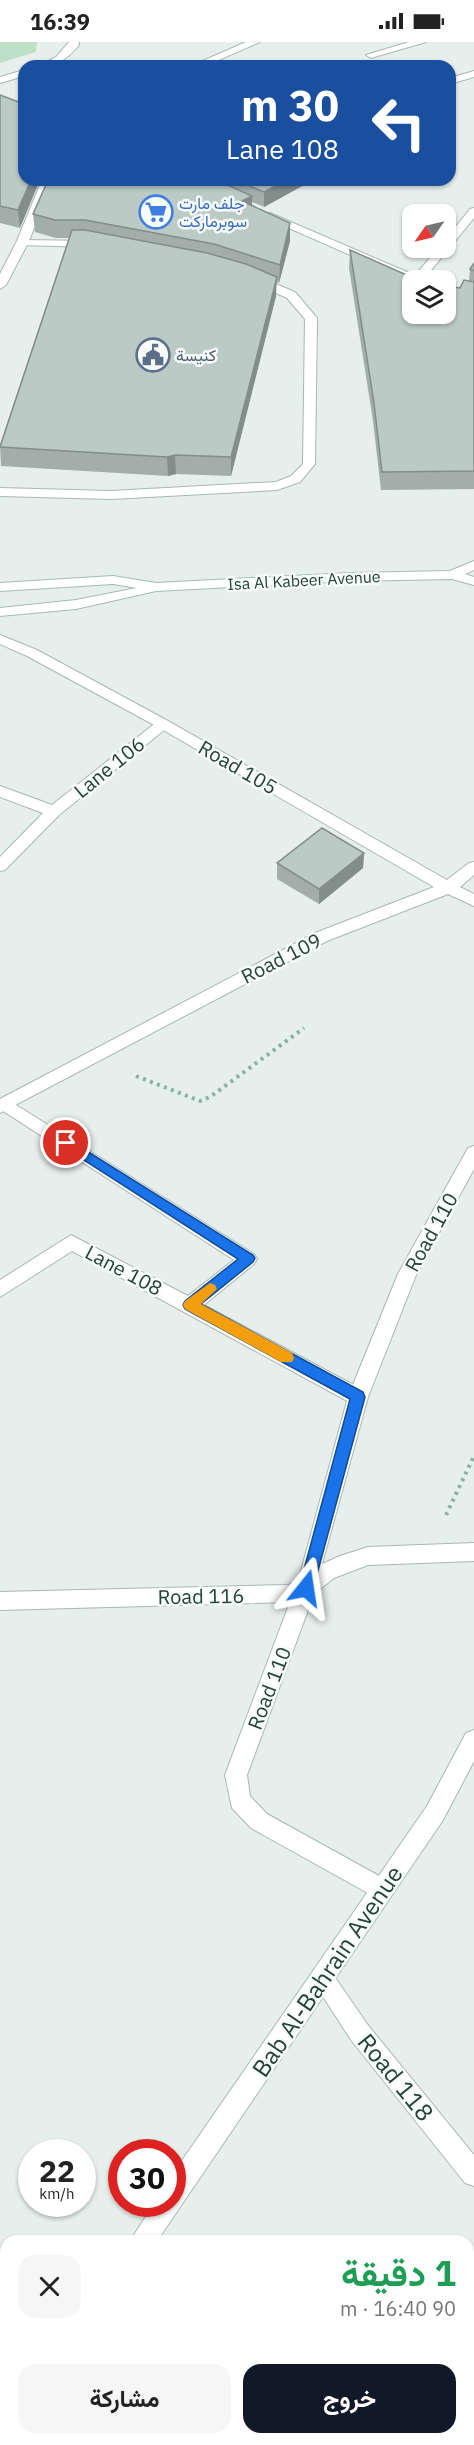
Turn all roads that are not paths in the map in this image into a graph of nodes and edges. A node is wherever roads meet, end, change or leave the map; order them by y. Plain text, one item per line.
1 (74, 42) edge
2 (255, 42) edge
3 (421, 42) edge
4 (371, 56) dead end
5 (58, 60) edge
6 (211, 60) edge
7 (474, 74) edge
8 (18, 75) edge
9 (456, 79) edge
10 (0, 80) edge
11 (46, 186) edge
12 (474, 211) edge
13 (263, 213) edge
14 (456, 233) edge
15 (22, 243) junction
16 (107, 247) edge
17 (436, 258) edge
18 (425, 270) edge
19 (402, 273) edge
20 (240, 275) edge
21 (0, 285) edge
22 (0, 492) edge
23 (474, 565) edge
24 (452, 575) junction
25 (474, 581) edge
26 (0, 587) edge
27 (156, 587) junction
28 (0, 612) edge
29 (0, 639) edge
30 (163, 724) junction
31 (0, 791) edge
32 (54, 811) junction
33 (0, 866) edge
34 (474, 867) edge
35 (448, 888) junction
36 (474, 900) edge
37 (3, 1106) edge
38 (474, 1153) edge
39 (0, 1290) edge
40 (190, 1305) junction
41 (358, 1397) junction
42 (474, 1552) edge
43 (306, 1588) junction
44 (0, 1601) edge
45 (474, 1740) edge
46 (382, 1890) junction
47 (322, 1978) junction
48 (474, 2174) edge
49 (186, 2177) edge
50 (159, 2217) edge
51 (146, 2235) edge

1 - 5 street
2 - 6 street
3 - 4 street
7 - 9 street
8 - 10 street
11 - 15 street
12 - 14 street
13 - 19 street
15 - 16 street
15 - 21 street
17 - 18 street
20 - 22 street
23 - 24 street, Isa Al Kabeer Avenue
24 - 25 street, Isa Al Kabeer Avenue
24 - 27 street, Isa Al Kabeer Avenue
26 - 27 street, Isa Al Kabeer Avenue
27 - 28 street, Isa Al Kabeer Avenue
29 - 30 street, Road 105
30 - 32 street, Lane 106
30 - 35 street, Road 105
31 - 32 street, Lane 106
32 - 33 street, Lane 106
34 - 35 street, Road 109
35 - 36 street, Road 105
35 - 37 street, Road 109
37 - 40 street
38 - 41 street, Road 110
39 - 40 street, Lane 108
40 - 41 street, Lane 108
41 - 43 street, Road 110
42 - 43 street, Road 116
43 - 44 street, Road 116
43 - 46 street, Road 110
45 - 46 street, Bab Al-Bahrain Avenue
46 - 47 street, Bab Al-Bahrain Avenue
47 - 48 street, Road 118
47 - 49 street, Bab Al-Bahrain Avenue
50 - 51 street

